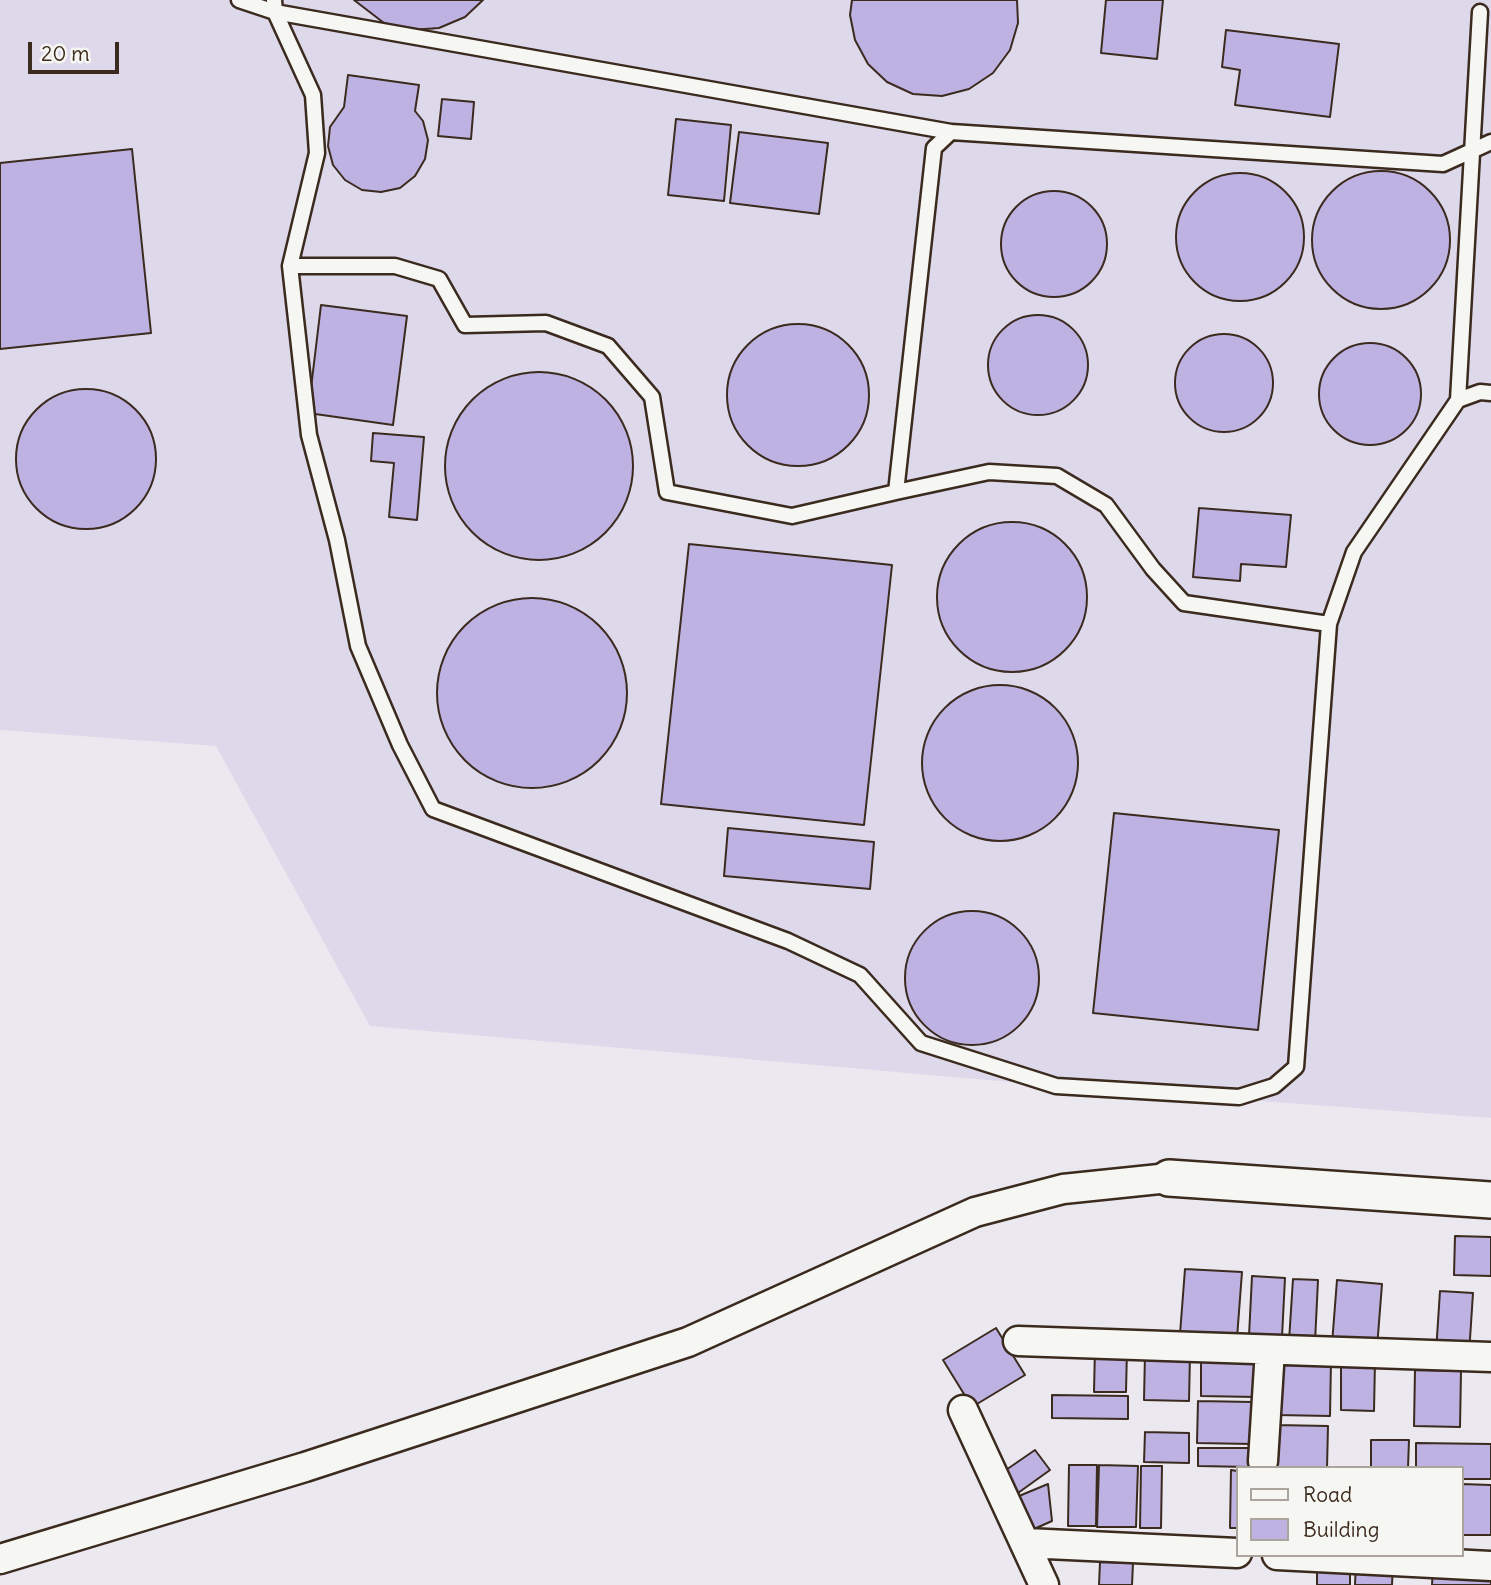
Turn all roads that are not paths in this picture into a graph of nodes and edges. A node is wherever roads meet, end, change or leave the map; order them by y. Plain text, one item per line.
1 (239, 0) edge
2 (274, 6) edge
3 (1480, 12) dead end
4 (951, 132) junction
5 (1491, 142) edge
6 (1474, 149) junction
7 (290, 266) junction
8 (1491, 393) edge
9 (1458, 400) junction
10 (897, 492) junction
11 (1329, 624) junction
12 (1169, 1178) joint
13 (1491, 1200) edge
14 (1018, 1341) dead end
15 (1270, 1350) junction
16 (1491, 1357) edge
17 (963, 1410) dead end
18 (1263, 1461) dead end
19 (1026, 1543) junction
20 (1236, 1553) edge
21 (1316, 1557) edge
22 (0, 1559) edge
23 (1491, 1566) edge
24 (1044, 1585) edge

1 - 2 lane
2 - 4 lane
2 - 7 lane
3 - 6 lane
4 - 6 lane
4 - 10 lane
5 - 6 lane
6 - 9 lane
7 - 10 lane
7 - 11 lane
8 - 9 lane
9 - 11 lane
10 - 11 lane
12 - 13 street
12 - 22 street
14 - 15 street
15 - 16 street
15 - 18 street
17 - 19 street
19 - 20 street
19 - 24 street
21 - 23 street

